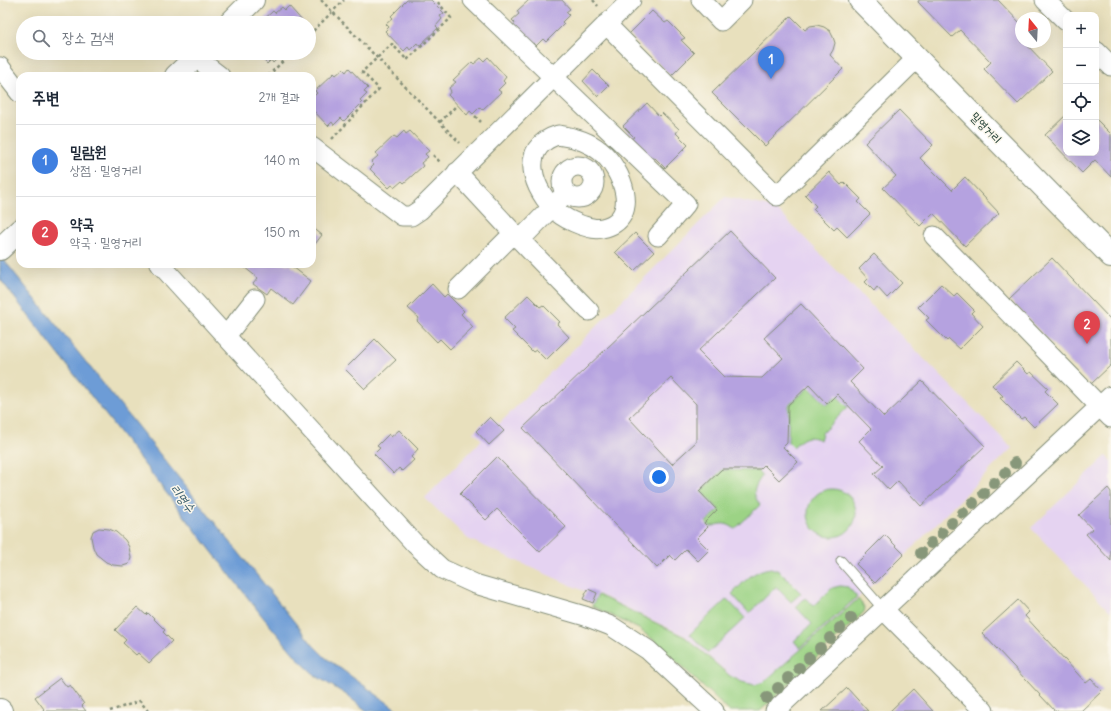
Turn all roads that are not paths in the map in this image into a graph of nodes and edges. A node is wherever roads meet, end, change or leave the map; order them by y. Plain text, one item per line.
1 (253, 0) edge
2 (473, 0) edge
3 (631, 0) edge
4 (701, 0) edge
5 (742, 0) edge
6 (1046, 0) edge
7 (866, 2) edge
8 (237, 16) edge
9 (1063, 18) edge
10 (606, 24) junction
11 (1099, 54) edge
12 (918, 58) junction
13 (192, 60) edge
14 (202, 60) edge
15 (1111, 66) edge
16 (0, 67) edge
17 (180, 72) edge
18 (216, 72) edge
19 (553, 76) junction
20 (16, 87) edge
21 (618, 139) junction
22 (316, 150) edge
23 (604, 155) junction
24 (457, 172) junction
25 (552, 207) junction
26 (658, 236) dead end
27 (934, 236) dead end
28 (517, 237) junction
29 (1111, 256) edge
30 (168, 268) edge
31 (458, 289) dead end
32 (255, 299) dead end
33 (589, 311) dead end
34 (226, 336) junction
35 (1107, 407) edge
36 (841, 561) dead end
37 (883, 609) junction
38 (714, 711) edge
39 (775, 711) edge
40 (984, 711) edge

1 - 8 main road
2 - 19 street
3 - 10 street
4 - 5 street
6 - 9 street
7 - 12 main road, 밀영거리
10 - 12 street
10 - 19 street
11 - 15 street
12 - 29 main road, 밀영거리
13 - 17 main road
14 - 18 street
16 - 20 street
19 - 21 street
19 - 24 street
21 - 23 street
21 - 26 street
22 - 24 street
23 - 25 street
23 - 25 street
23 - 25 street
24 - 28 street
25 - 28 street
27 - 35 street
28 - 31 street
28 - 33 street
30 - 34 street
32 - 34 street
34 - 38 street
35 - 37 street
36 - 37 lane
37 - 39 street
37 - 40 street

